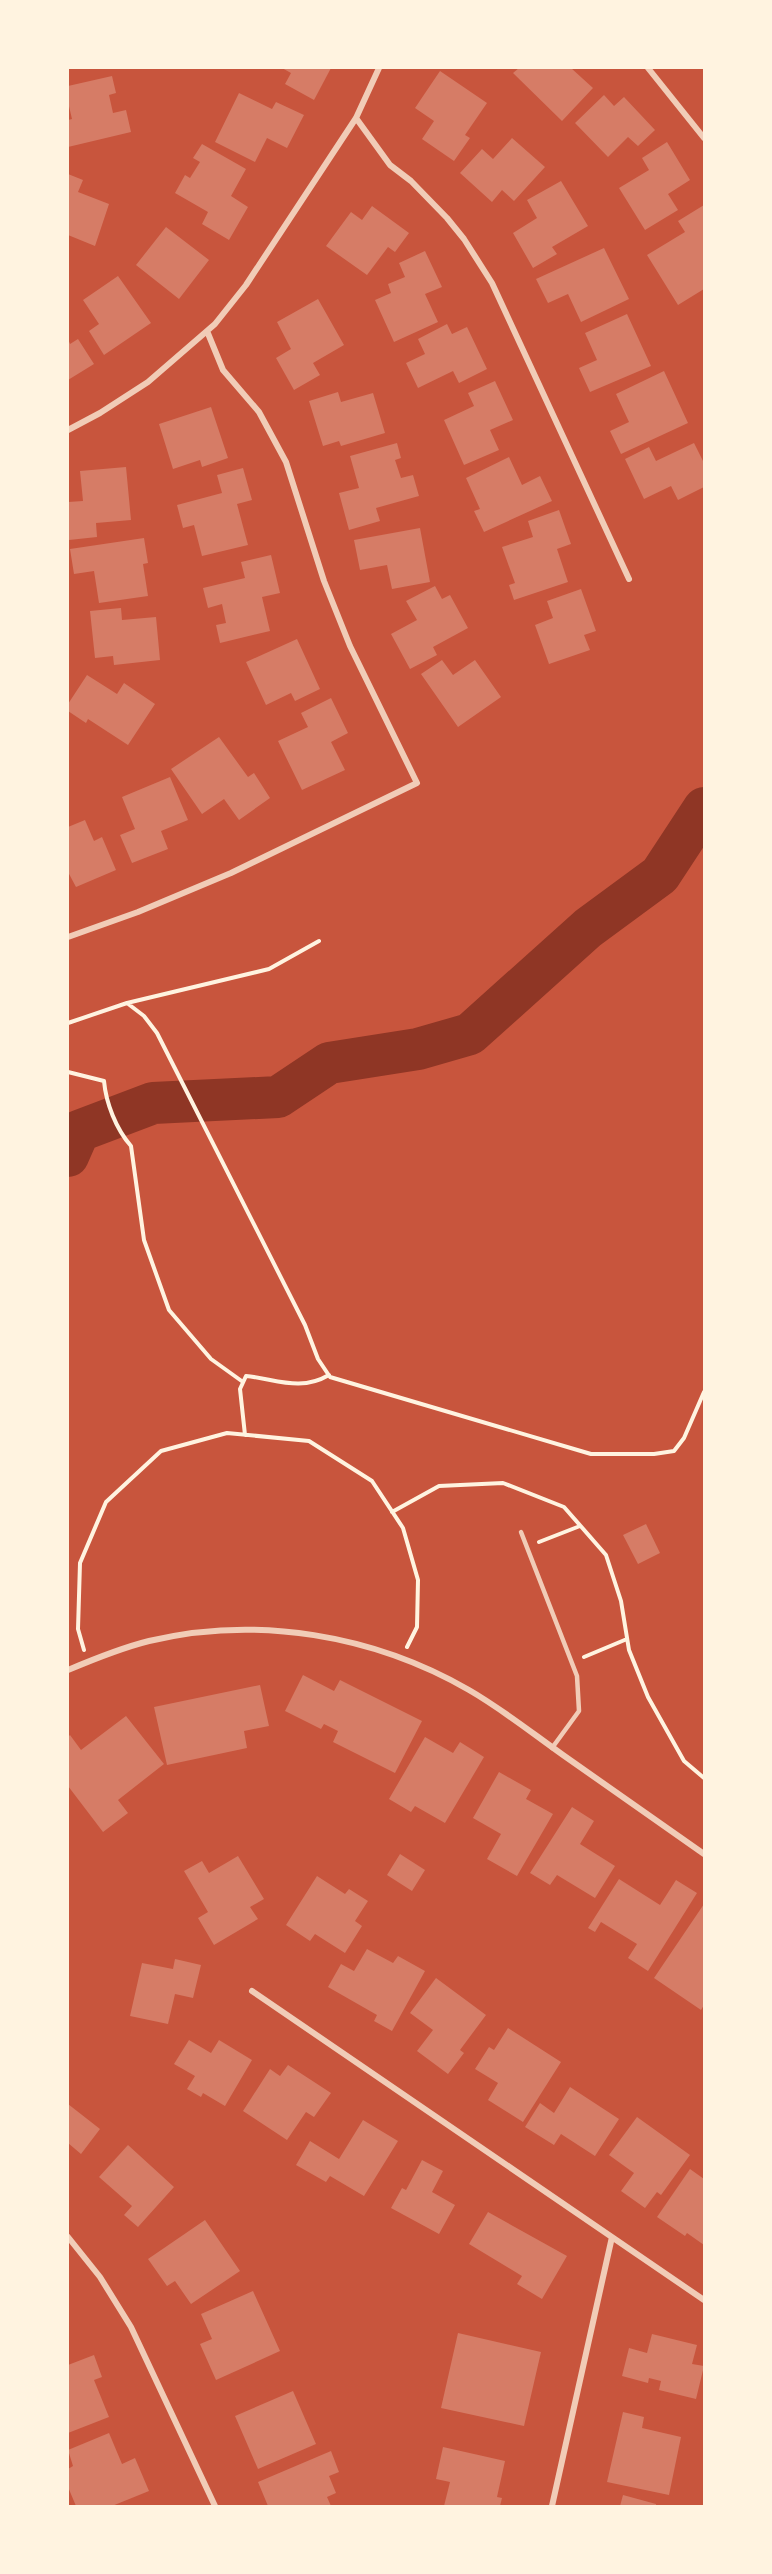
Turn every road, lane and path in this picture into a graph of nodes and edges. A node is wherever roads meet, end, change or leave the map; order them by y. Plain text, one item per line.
1 (379, 68) edge
2 (648, 68) edge
3 (356, 118) junction
4 (705, 138) edge
5 (207, 331) junction
6 (68, 430) edge
7 (630, 579) dead end
8 (68, 937) edge
9 (319, 941) dead end
10 (128, 1003) junction
11 (68, 1023) edge
12 (68, 1072) edge
13 (329, 1376) junction
14 (243, 1382) junction
15 (705, 1392) edge
16 (245, 1434) junction
17 (392, 1512) junction
18 (580, 1526) junction
19 (521, 1532) dead end
20 (527, 1547) junction
21 (627, 1639) junction
22 (402, 1658) junction
23 (88, 1662) junction
24 (572, 1662) junction
25 (68, 1670) edge
26 (552, 1748) junction
27 (705, 1778) edge
28 (705, 1854) edge
29 (252, 1991) dead end
30 (68, 2237) edge
31 (612, 2237) junction
32 (705, 2300) edge
33 (215, 2506) edge
34 (552, 2506) edge

1 - 3 street
2 - 4 street
3 - 5 street
3 - 7 street
5 - 6 street
5 - 8 street
9 - 10 path
10 - 11 path
10 - 13 path
12 - 14 path
13 - 14 path
13 - 15 path
14 - 16 path
16 - 17 path
16 - 23 path
17 - 18 path
17 - 22 path
18 - 20 path
18 - 21 path
19 - 20 lane
20 - 24 lane
21 - 24 path
21 - 27 path
22 - 23 street
22 - 26 street
23 - 25 street
24 - 26 lane
26 - 28 street
29 - 31 street
30 - 33 street
31 - 32 street
31 - 34 street

